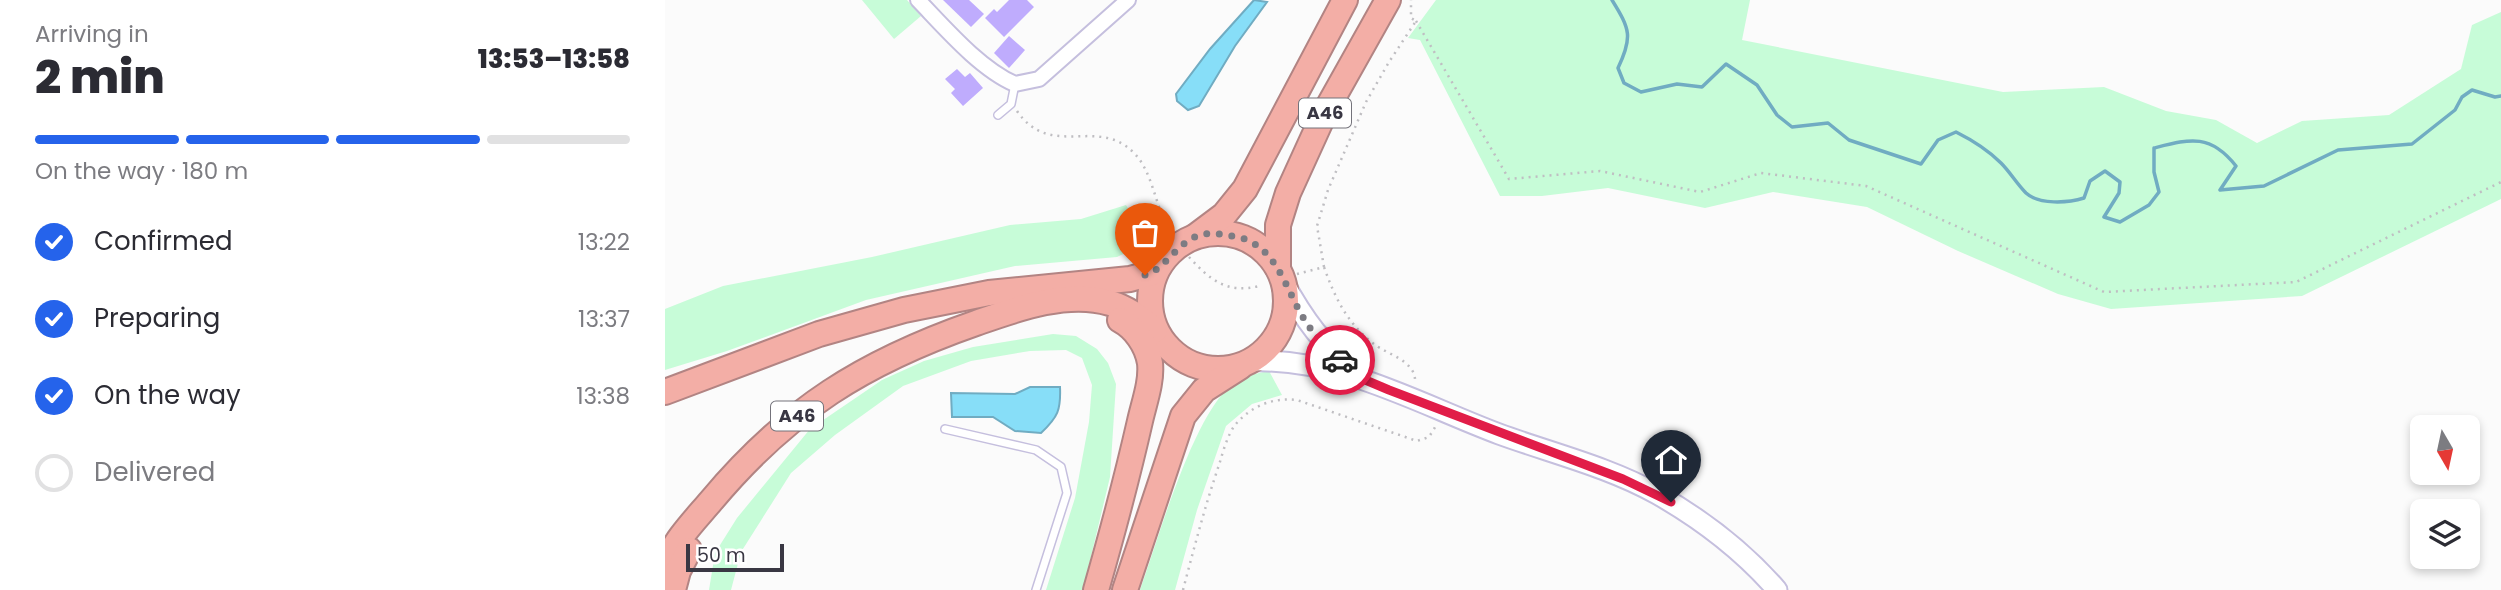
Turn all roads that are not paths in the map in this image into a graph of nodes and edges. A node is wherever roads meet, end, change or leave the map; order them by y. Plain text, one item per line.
1 (918, 0) edge
2 (1128, 0) edge
3 (1345, 0) edge
4 (1388, 0) edge
5 (1016, 84) junction
6 (998, 116) dead end
7 (1192, 247) junction
8 (1154, 272) junction
9 (1278, 277) junction
10 (974, 323) junction
11 (1158, 335) junction
12 (1248, 363) junction
13 (1363, 379) junction
14 (665, 392) edge
15 (788, 423) junction
16 (945, 429) dead end
17 (665, 565) edge
18 (673, 590) edge
19 (1036, 590) edge
20 (1096, 590) edge
21 (1105, 590) edge
22 (1125, 590) edge
23 (1777, 590) edge

1 - 5 street
2 - 5 street
3 - 7 highway, A46
4 - 9 highway, A46
5 - 6 lane
7 - 8 highway
7 - 9 highway
8 - 11 highway
8 - 14 highway
9 - 12 highway
9 - 13 main road
10 - 11 highway, A46
10 - 15 highway, A46
10 - 20 highway
11 - 12 highway
11 - 21 highway
12 - 13 main road
12 - 22 highway
13 - 23 main road
15 - 17 highway, A46
15 - 18 highway, A46
16 - 19 lane

